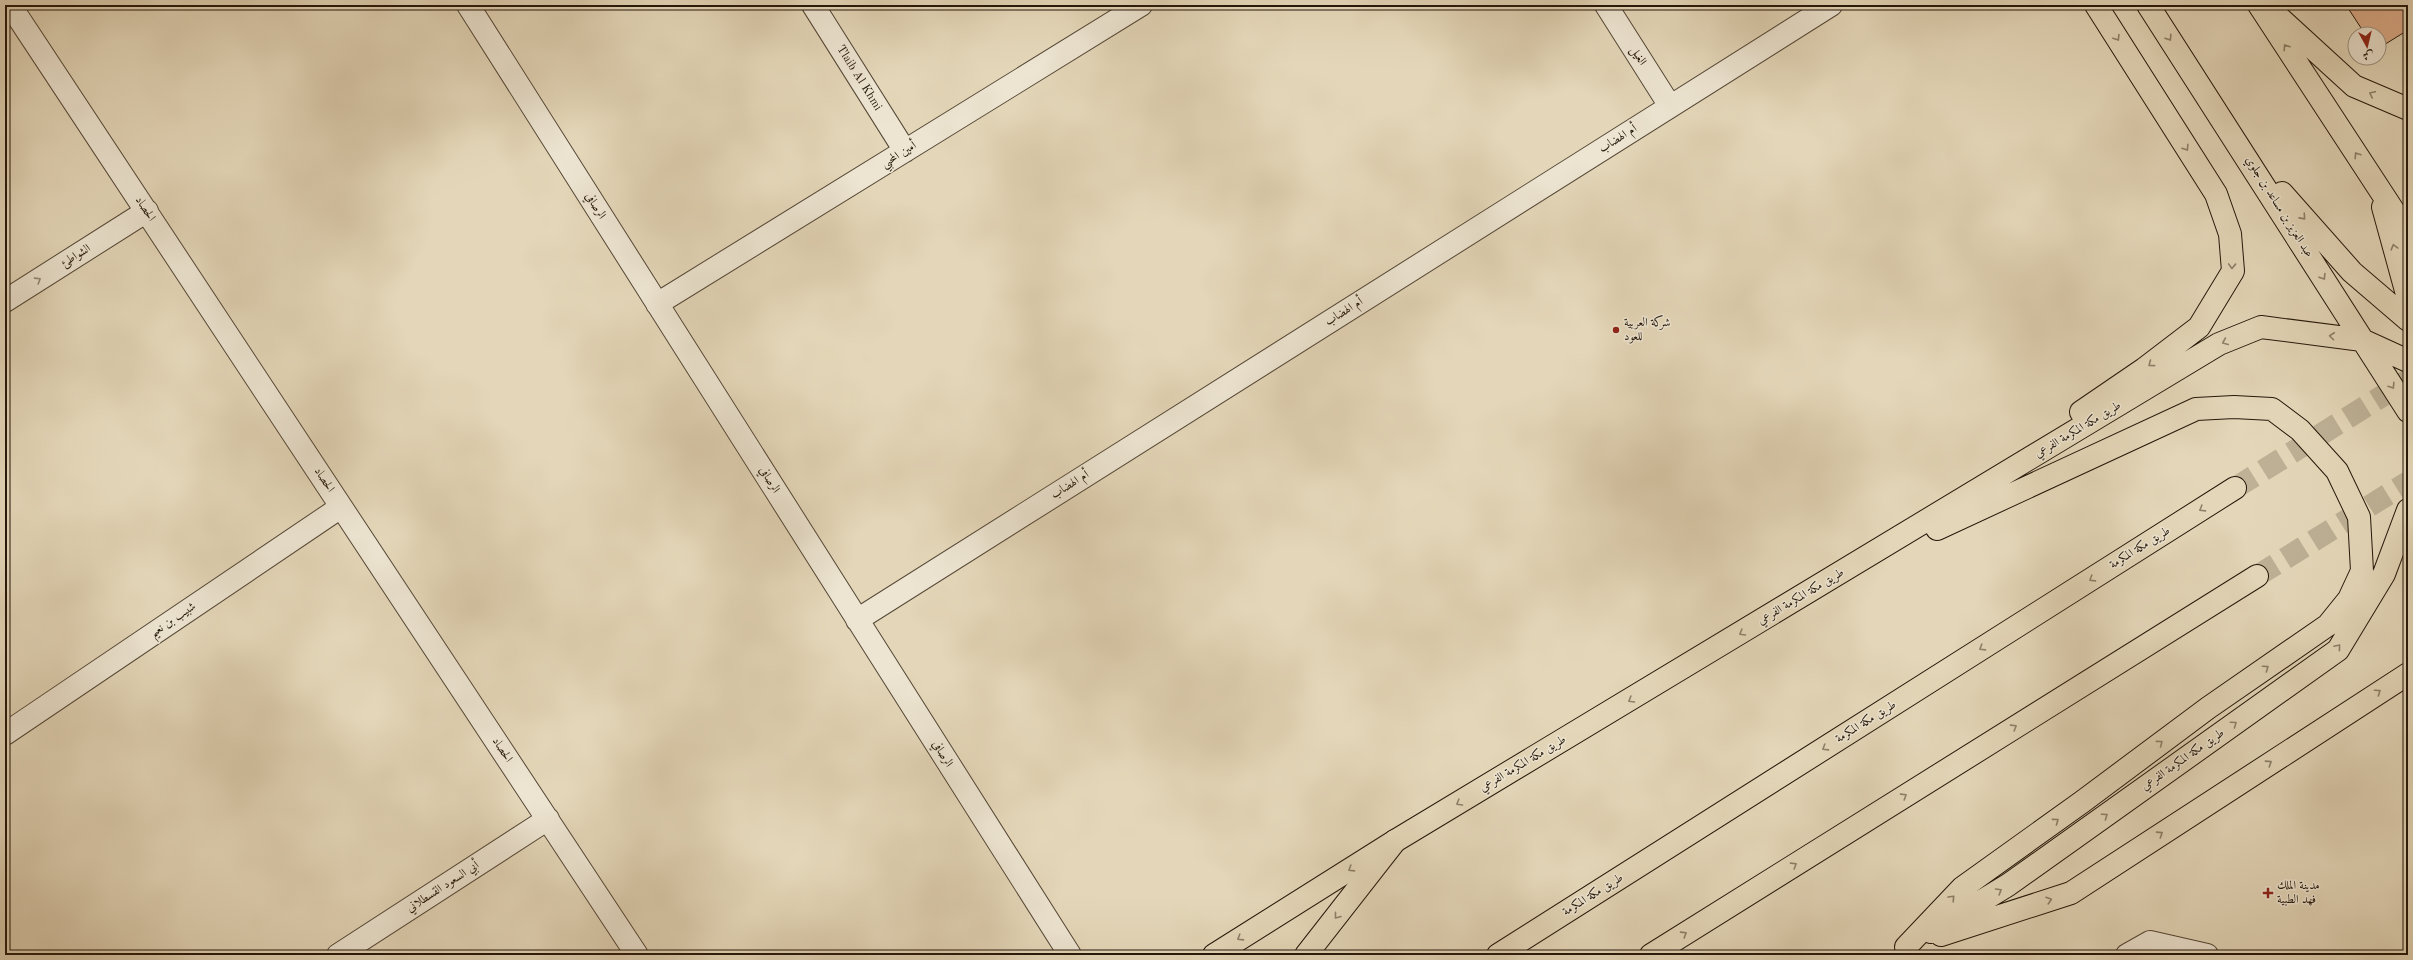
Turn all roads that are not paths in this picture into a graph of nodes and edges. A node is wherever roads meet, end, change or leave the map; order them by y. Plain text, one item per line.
1 (10, 5) edge
2 (468, 5) edge
3 (813, 5) edge
4 (1141, 5) edge
5 (1606, 5) edge
6 (1831, 5) edge
7 (2096, 5) edge
8 (2148, 5) edge
9 (2259, 5) edge
10 (2265, 5) edge
11 (1670, 106) junction
12 (2408, 109) edge
13 (2240, 146) junction
14 (905, 151) junction
15 (2378, 188) junction
16 (146, 211) junction
17 (2408, 233) edge
18 (2408, 298) edge
19 (5, 300) edge
20 (657, 304) junction
21 (2408, 320) edge
22 (2362, 340) junction
23 (2408, 362) edge
24 (2408, 411) edge
25 (2235, 488) tunnel mouth
26 (341, 506) junction
27 (2408, 510) edge
28 (1844, 571) junction
29 (2257, 576) tunnel mouth
30 (857, 620) junction
31 (2408, 674) edge
32 (5, 734) edge
33 (548, 820) junction
34 (1395, 841) junction
35 (1900, 951) edge
36 (338, 955) edge
37 (637, 955) edge
38 (1070, 955) edge
39 (1214, 955) edge
40 (1306, 955) edge
41 (1498, 955) edge
42 (1651, 955) edge
43 (2127, 955) edge
44 (2208, 955) edge

1 - 16 street, الحصاد
2 - 20 street, الرصافي
3 - 14 street, Tlaib Al Khmi
4 - 14 street, أمين المحبي
5 - 11 street, الغيل
6 - 11 street, أم الهضاب
7 -> 28 main road
8 -> 13 main road, عبد العزيز بن مساعد بن جلوي
15 -> 9 main road
12 -> 10 main road
11 - 30 street, أم الهضاب
13 -> 21 main road
13 -> 22 main road, عبد العزيز بن مساعد بن جلوي
14 - 20 street, أمين المحبي
15 - 17 main road
18 -> 15 main road
19 -> 16 street, الشواطئ
16 - 26 street, الحصاد
20 - 30 street, الرصافي
22 - 23 main road, طريق مكة المكرمة الفرعي
22 -> 24 main road, عبد العزيز بن مساعد بن جلوي
22 -> 28 main road, طريق مكة المكرمة الفرعي
25 -> 41 main road, طريق مكة المكرمة
26 - 32 street, شبيب بن نعيم
26 - 33 street, الحصاد
35 -> 27 main road, طريق مكة المكرمة الفرعي
28 -> 34 main road, طريق مكة المكرمة الفرعي
35 -> 28 main road
42 -> 29 main road
30 - 38 street, الرصافي
35 -> 31 main road
33 - 36 street, أبي السعود القسطلاني
33 - 37 street, الحصاد
34 -> 39 main road, طريق مكة المكرمة الفرعي
34 -> 40 main road
43 - 44 street

